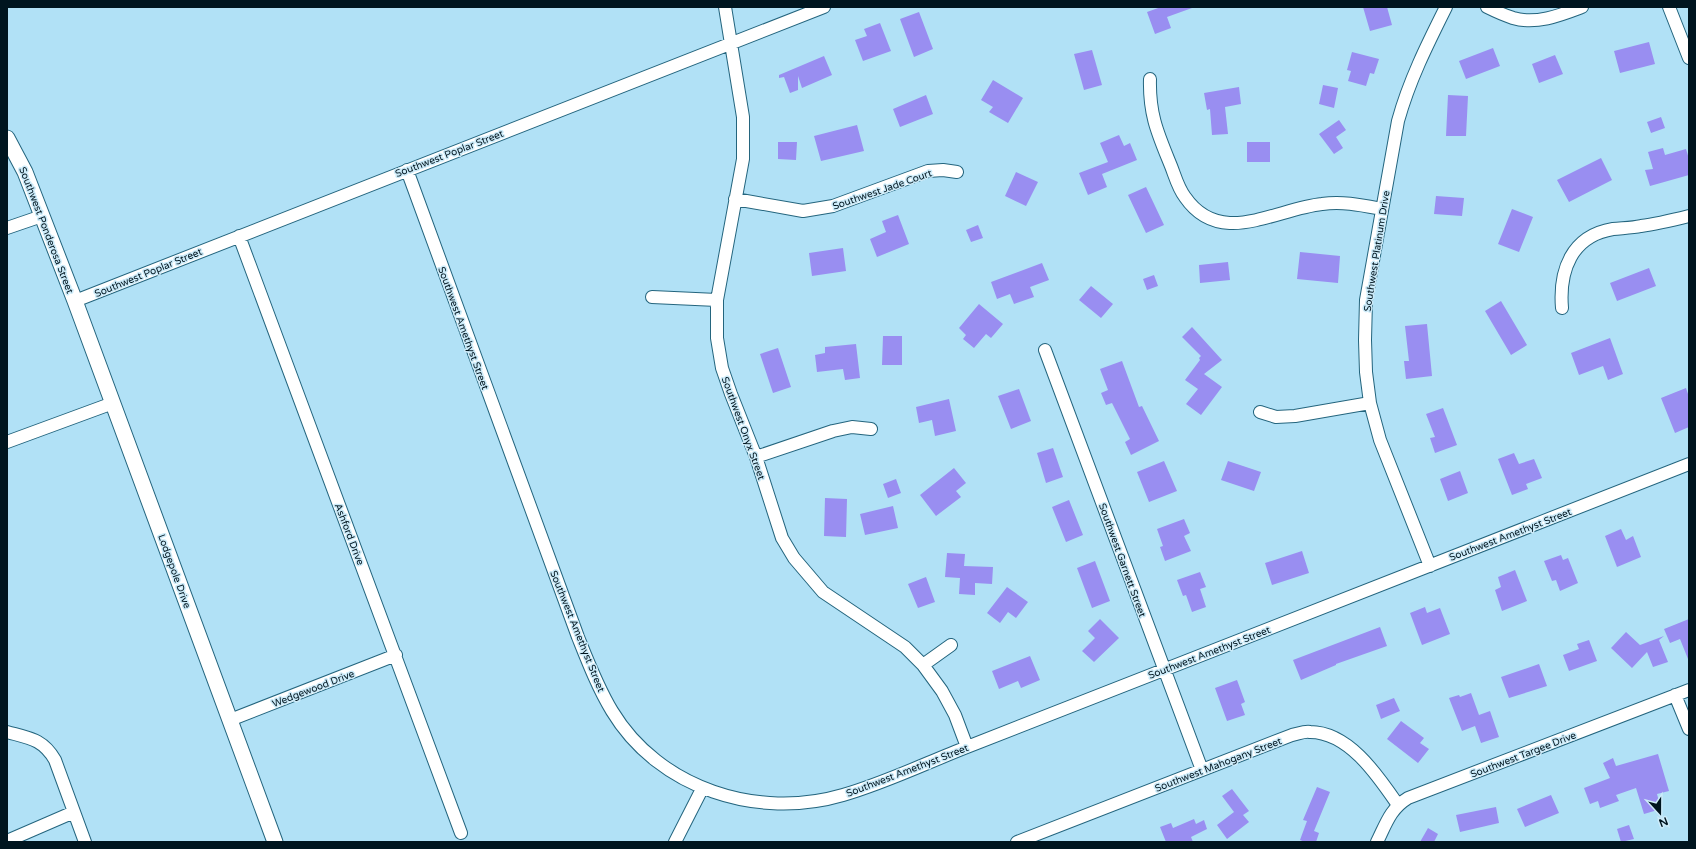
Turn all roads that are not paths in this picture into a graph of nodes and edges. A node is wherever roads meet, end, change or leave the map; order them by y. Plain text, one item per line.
1 (725, 7) edge
2 (824, 7) edge
3 (1446, 7) edge
4 (1486, 7) edge
5 (1582, 7) edge
6 (1669, 7) edge
7 (731, 43) junction
8 (1689, 58) edge
9 (1150, 79) dead end
10 (7, 138) edge
11 (407, 170) junction
12 (957, 172) dead end
13 (735, 199) junction
14 (1382, 209) junction
15 (42, 216) junction
16 (1689, 216) edge
17 (7, 228) edge
18 (239, 236) junction
19 (652, 297) dead end
20 (717, 300) junction
21 (74, 301) junction
22 (1562, 308) dead end
23 (1045, 350) dead end
24 (113, 403) junction
25 (1370, 403) junction
26 (1260, 412) dead end
27 (871, 429) dead end
28 (7, 442) edge
29 (756, 457) junction
30 (1689, 464) edge
31 (1430, 566) junction
32 (951, 645) dead end
33 (396, 656) junction
34 (923, 665) junction
35 (1164, 670) junction
36 (1689, 690) edge
37 (1675, 695) junction
38 (230, 720) junction
39 (1689, 729) edge
40 (7, 732) edge
41 (967, 746) junction
42 (1202, 770) junction
43 (702, 789) junction
44 (1398, 804) junction
45 (74, 812) junction
46 (461, 833) dead end
47 (7, 841) edge
48 (85, 842) edge
49 (275, 842) edge
50 (675, 842) edge
51 (1017, 842) edge
52 (1377, 842) edge

1 - 7 street, Southwest Onyx Street
2 - 7 street, Southwest Poplar Street
3 - 14 street, Southwest Platinum Drive
4 - 5 street
6 - 8 street
7 - 11 street, Southwest Poplar Street
7 - 13 street, Southwest Onyx Street
9 - 14 street
10 - 15 street, Southwest Ponderosa Street
11 - 18 street, Southwest Poplar Street
11 - 43 street, Southwest Amethyst Street
12 - 13 street, Southwest Jade Court
13 - 20 street, Southwest Onyx Street
14 - 25 street, Southwest Platinum Drive
15 - 17 street
15 - 21 street, Southwest Ponderosa Street
16 - 22 street
18 - 21 street, Southwest Poplar Street
18 - 33 street, Ashford Drive
19 - 20 street
20 - 29 street, Southwest Onyx Street
21 - 24 street, Lodgepole Drive
23 - 35 street, Southwest Garnett Street
24 - 28 street
24 - 38 street, Lodgepole Drive
25 - 26 street
25 - 31 street, Southwest Platinum Drive
27 - 29 street
29 - 34 street, Southwest Onyx Street
30 - 31 street, Southwest Amethyst Street
31 - 35 street, Southwest Amethyst Street
32 - 34 street
33 - 38 street, Wedgewood Drive
33 - 46 street, Ashford Drive
34 - 41 street, Southwest Onyx Street
35 - 41 street, Southwest Amethyst Street
35 - 42 street, Southwest Garnett Street
36 - 37 street, Southwest Targee Drive
37 - 39 street
37 - 44 street, Southwest Targee Drive
38 - 49 street, Lodgepole Drive
40 - 45 street
41 - 43 street, Southwest Amethyst Street
42 - 44 street, Southwest Mahogany Street
42 - 51 street, Southwest Mahogany Street
43 - 50 street
44 - 52 street
45 - 47 street
45 - 48 street

